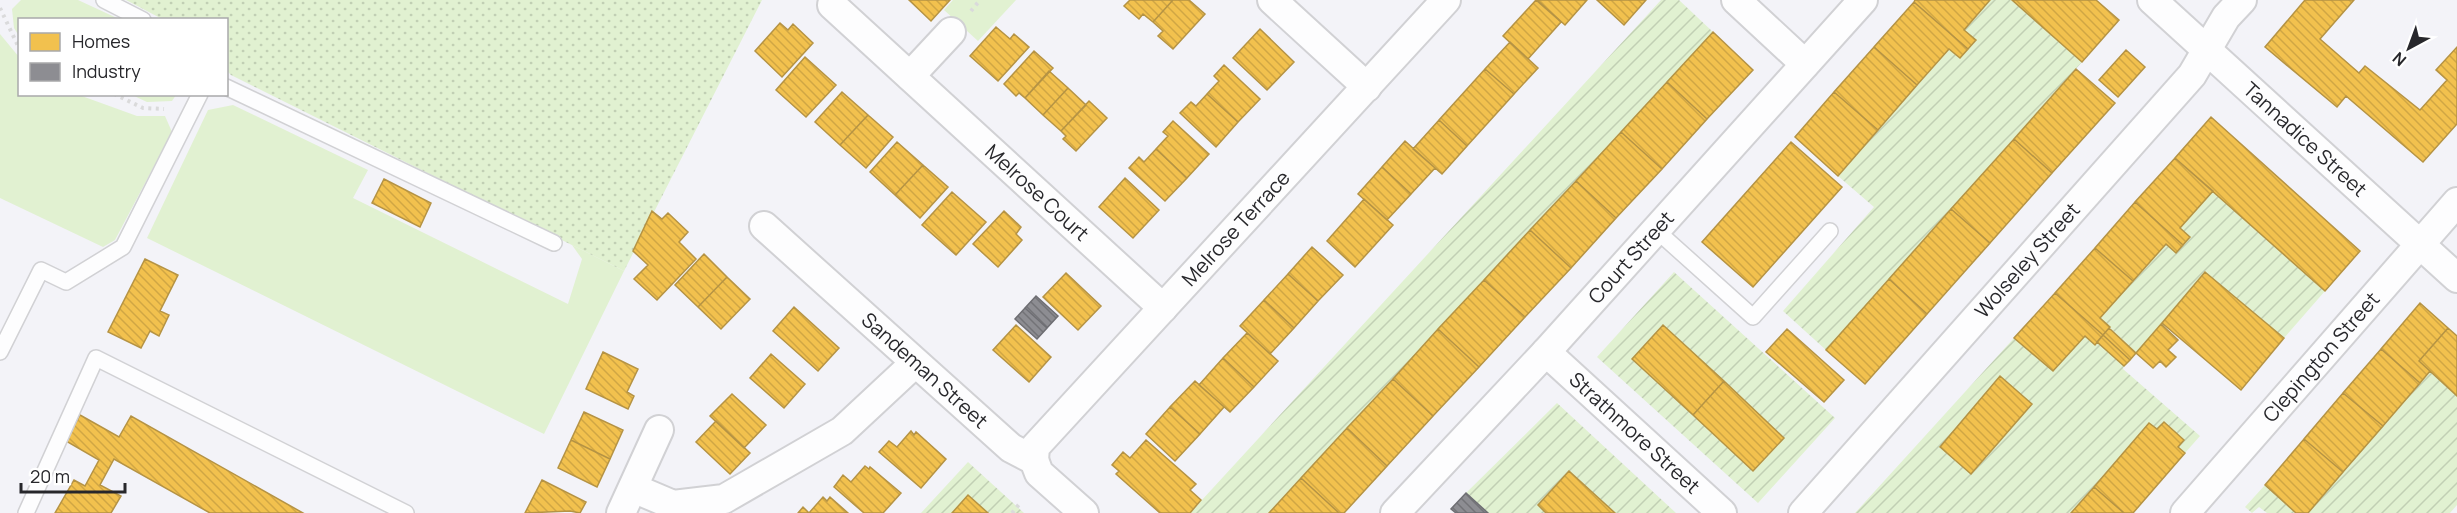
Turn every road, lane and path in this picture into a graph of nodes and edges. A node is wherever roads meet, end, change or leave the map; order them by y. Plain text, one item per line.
1 (104, 0) edge
2 (1272, 0) edge
3 (1446, 0) edge
4 (1736, 0) edge
5 (1863, 0) edge
6 (2152, 0) edge
7 (2242, 0) edge
8 (830, 2) edge
9 (0, 8) edge
10 (139, 18) edge
11 (951, 32) dead end
12 (18, 46) edge
13 (2208, 50) junction
14 (1805, 64) junction
15 (910, 76) junction
16 (1367, 87) junction
17 (228, 88) edge
18 (118, 96) edge
19 (199, 96) edge
20 (192, 111) junction
21 (2457, 202) edge
22 (764, 226) dead end
23 (1656, 230) junction
24 (1830, 231) dead end
25 (554, 243) dead end
26 (2420, 244) junction
27 (2457, 278) edge
28 (1163, 308) junction
29 (0, 352) edge
30 (1546, 352) junction
31 (915, 363) junction
32 (659, 430) dead end
33 (1034, 460) junction
34 (627, 501) edge
35 (1021, 502) dead end
36 (26, 513) edge
37 (406, 513) edge
38 (1012, 513) edge
39 (1083, 513) edge
40 (1395, 513) edge
41 (1722, 513) edge
42 (1803, 513) edge
43 (2185, 513) edge

1 - 10 lane
2 - 16 street
3 - 16 street, Melrose Terrace
4 - 14 street
5 - 14 street, Court Street
6 - 13 street, Tannadice Street
7 - 13 street, Wolseley Street
8 - 15 street, Melrose Court
9 - 12 path
11 - 15 street
13 - 26 street, Tannadice Street
13 - 42 street, Wolseley Street
14 - 23 street, Court Street
15 - 28 street, Melrose Court
16 - 28 street, Melrose Terrace
17 - 25 lane
18 - 20 path
19 - 20 lane
20 - 29 lane
21 - 26 street, Clepington Street
22 - 31 street, Sandeman Street
23 - 24 lane
23 - 30 street, Court Street
26 - 27 street, Tannadice Street
26 - 43 street, Clepington Street
28 - 33 street, Melrose Terrace
30 - 40 street, Court Street
30 - 41 street, Strathmore Street
31 - 33 street, Sandeman Street
31 - 34 street
32 - 34 street
33 - 39 street, Sandeman Street
35 - 38 path
36 - 37 lane

